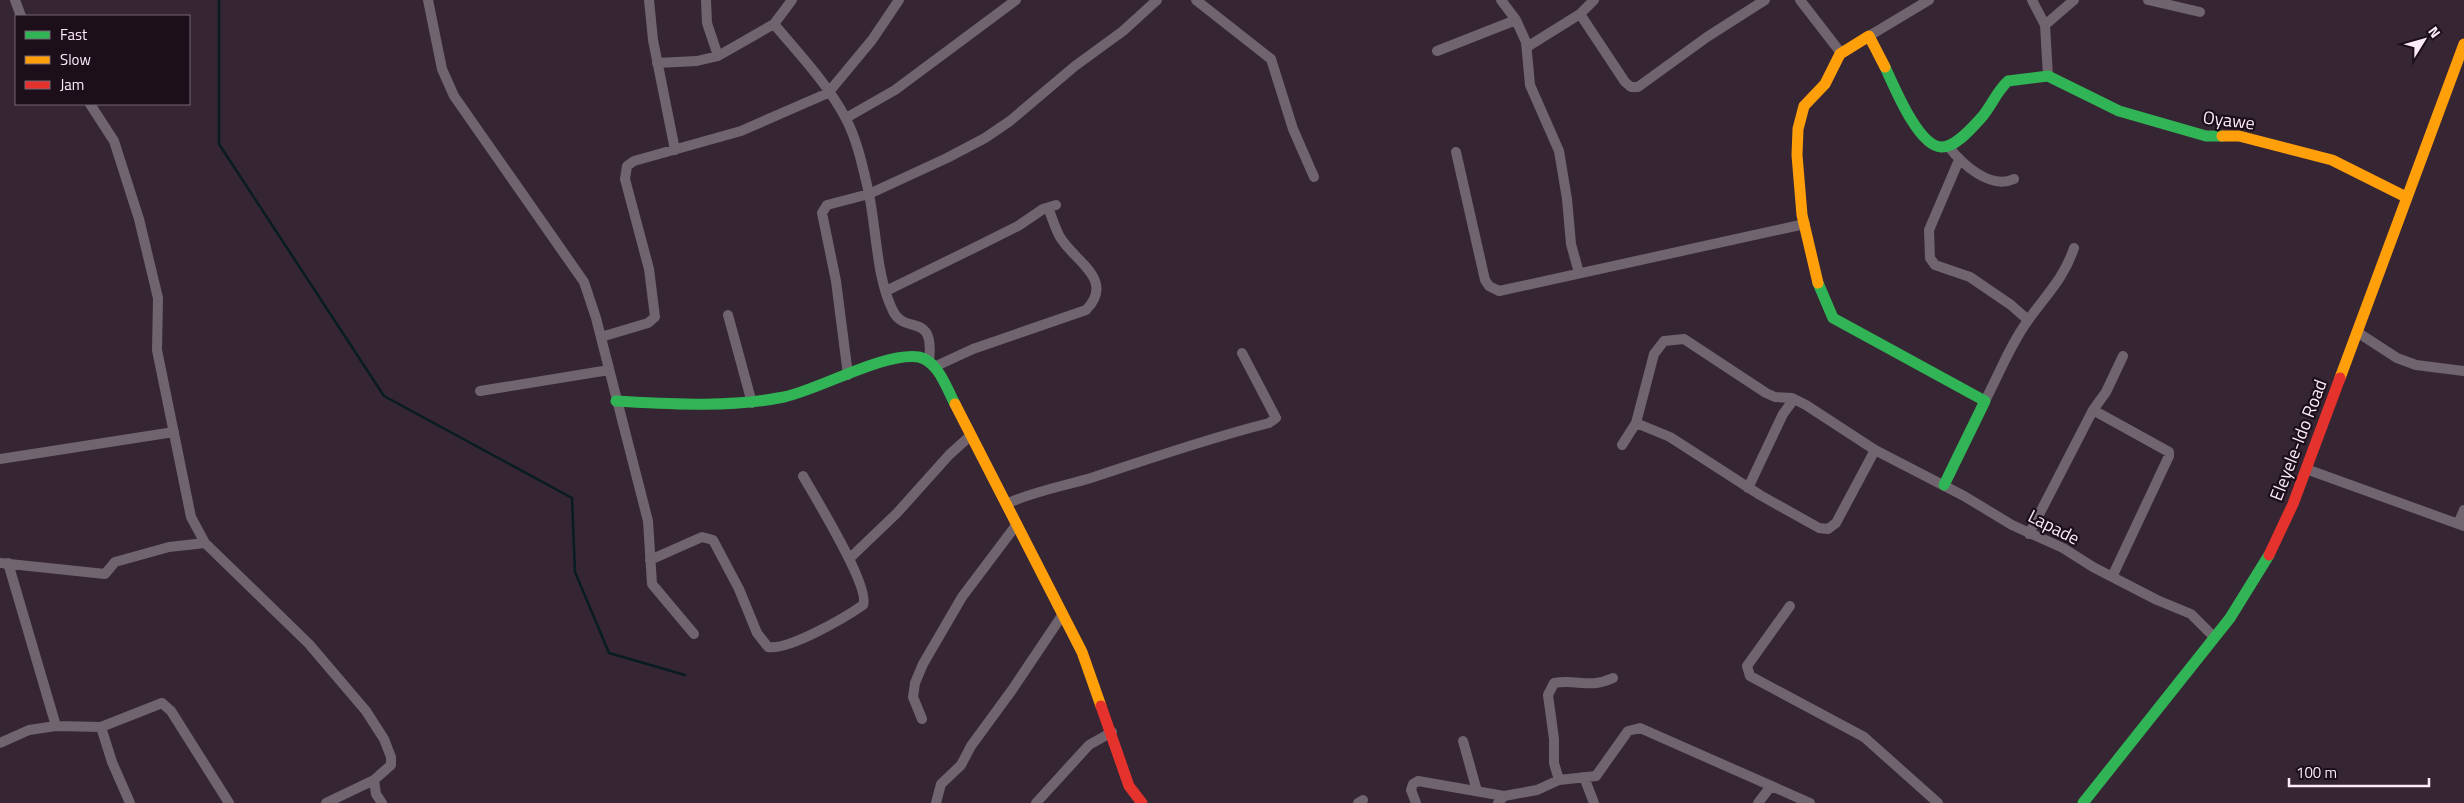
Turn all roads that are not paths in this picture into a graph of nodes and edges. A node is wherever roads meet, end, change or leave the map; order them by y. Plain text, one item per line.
1 (15, 0) edge
2 (428, 0) edge
3 (649, 0) edge
4 (706, 0) edge
5 (792, 0) edge
6 (899, 0) edge
7 (1016, 0) edge
8 (1157, 0) edge
9 (1196, 0) edge
10 (1501, 0) edge
11 (1594, 0) edge
12 (1765, 0) edge
13 (1800, 0) edge
14 (1929, 0) edge
15 (2032, 0) edge
16 (2074, 0) edge
17 (2148, 0) edge
18 (2200, 12) dead end
19 (1580, 14) junction
20 (20, 15) edge
21 (1516, 20) junction
22 (774, 24) junction
23 (2045, 25) junction
24 (1869, 36) junction
25 (2464, 44) edge
26 (1527, 48) junction
27 (1437, 51) dead end
28 (1841, 53) junction
29 (718, 56) junction
30 (657, 63) junction
31 (2048, 76) junction
32 (828, 93) junction
33 (91, 105) edge
34 (846, 118) junction
35 (1948, 146) junction
36 (675, 150) junction
37 (1456, 152) dead end
38 (1959, 160) junction
39 (1314, 176) dead end
40 (2014, 179) dead end
41 (869, 194) junction
42 (2406, 197) junction
43 (1805, 224) junction
44 (2074, 248) dead end
45 (1580, 273) junction
46 (886, 291) junction
47 (728, 315) dead end
48 (2028, 320) junction
49 (2357, 332) junction
50 (600, 337) junction
51 (1242, 353) dead end
52 (2123, 356) dead end
53 (932, 364) junction
54 (609, 370) junction
55 (2464, 371) edge
56 (848, 375) junction
57 (480, 391) dead end
58 (1794, 399) junction
59 (616, 400) junction
60 (1985, 401) junction
61 (752, 403) junction
62 (2093, 410) junction
63 (1636, 423) junction
64 (174, 432) junction
65 (970, 436) junction
66 (1622, 445) dead end
67 (1875, 450) junction
68 (0, 459) edge
69 (2306, 469) junction
70 (803, 476) dead end
71 (1944, 485) junction
72 (1748, 488) junction
73 (1006, 504) junction
74 (2464, 510) edge
75 (1017, 524) junction
76 (2461, 525) edge
77 (2030, 534) junction
78 (205, 543) junction
79 (850, 558) junction
80 (650, 560) junction
81 (4, 563) edge
82 (2112, 577) junction
83 (1790, 606) dead end
84 (1063, 614) junction
85 (694, 634) dead end
86 (2214, 637) junction
87 (1613, 678) dead end
88 (922, 719) dead end
89 (56, 726) junction
90 (101, 727) junction
91 (1112, 732) junction
92 (1463, 740) dead end
93 (0, 743) edge
94 (1584, 777) junction
95 (374, 780) junction
96 (1559, 780) junction
97 (1771, 786) junction
98 (1477, 792) junction
99 (1501, 800) edge
100 (130, 803) edge
101 (229, 803) edge
102 (326, 803) edge
103 (382, 803) edge
104 (936, 803) edge
105 (1036, 803) edge
106 (1142, 803) edge
107 (1416, 803) edge
108 (1594, 803) edge
109 (1758, 803) edge
110 (1810, 803) edge
111 (1938, 803) edge
112 (2083, 803) edge

1 - 20 street
2 - 50 street
3 - 30 street
4 - 29 street
5 - 22 street
6 - 32 street
7 - 34 street
8 - 41 street
9 - 39 street
10 - 21 street
11 - 19 street
12 - 19 street
13 - 28 street
14 - 24 street
15 - 23 street
16 - 23 street
17 - 18 street
19 - 26 street
21 - 26 street
21 - 27 street
22 - 29 street
22 - 32 street
23 - 31 street
24 - 28 street
24 - 35 street
25 - 42 street, Eleyele-Ido Road
26 - 45 street
28 - 43 street
29 - 30 street
30 - 36 street
31 - 35 street
31 - 42 street, Oyawe
32 - 34 street
32 - 36 street
33 - 64 street
34 - 41 street
35 - 38 street
36 - 50 street
37 - 45 street
38 - 40 street
38 - 48 street
41 - 46 street
41 - 56 street
42 - 49 street, Eleyele-Ido Road
43 - 45 street
43 - 60 street
44 - 48 street
46 - 53 street
46 - 53 street
47 - 61 street
48 - 60 street
49 - 55 street
49 - 69 street, Eleyele-Ido Road
50 - 54 street
51 - 73 street
52 - 62 street
53 - 56 street
53 - 65 street
54 - 57 street
54 - 59 street
56 - 61 street
58 - 63 street
58 - 67 street, Lapade
58 - 72 street
59 - 61 street
59 - 80 street
60 - 71 street
62 - 77 street
62 - 82 street
63 - 66 street
63 - 72 street
64 - 68 street
64 - 78 street
65 - 73 street
65 - 79 street
67 - 71 street, Lapade
67 - 72 street
69 - 76 street
69 - 86 street, Eleyele-Ido Road
70 - 79 street
71 - 77 street, Lapade
73 - 75 street
74 - 76 street
75 - 84 street
75 - 88 street
77 - 82 street, Lapade
78 - 81 street
78 - 95 street
79 - 80 street
80 - 85 street
81 - 89 street
82 - 86 street, Lapade
83 - 111 street
84 - 91 street
84 - 104 street
86 - 112 street, Eleyele-Ido Road
87 - 96 street
89 - 90 street
89 - 93 street
90 - 100 street
90 - 101 street
91 - 105 street
91 - 106 street
92 - 98 street
94 - 96 street
94 - 97 street
94 - 108 street
95 - 102 street
95 - 103 street
96 - 99 street
97 - 109 street
97 - 110 street
98 - 99 street
98 - 107 street

